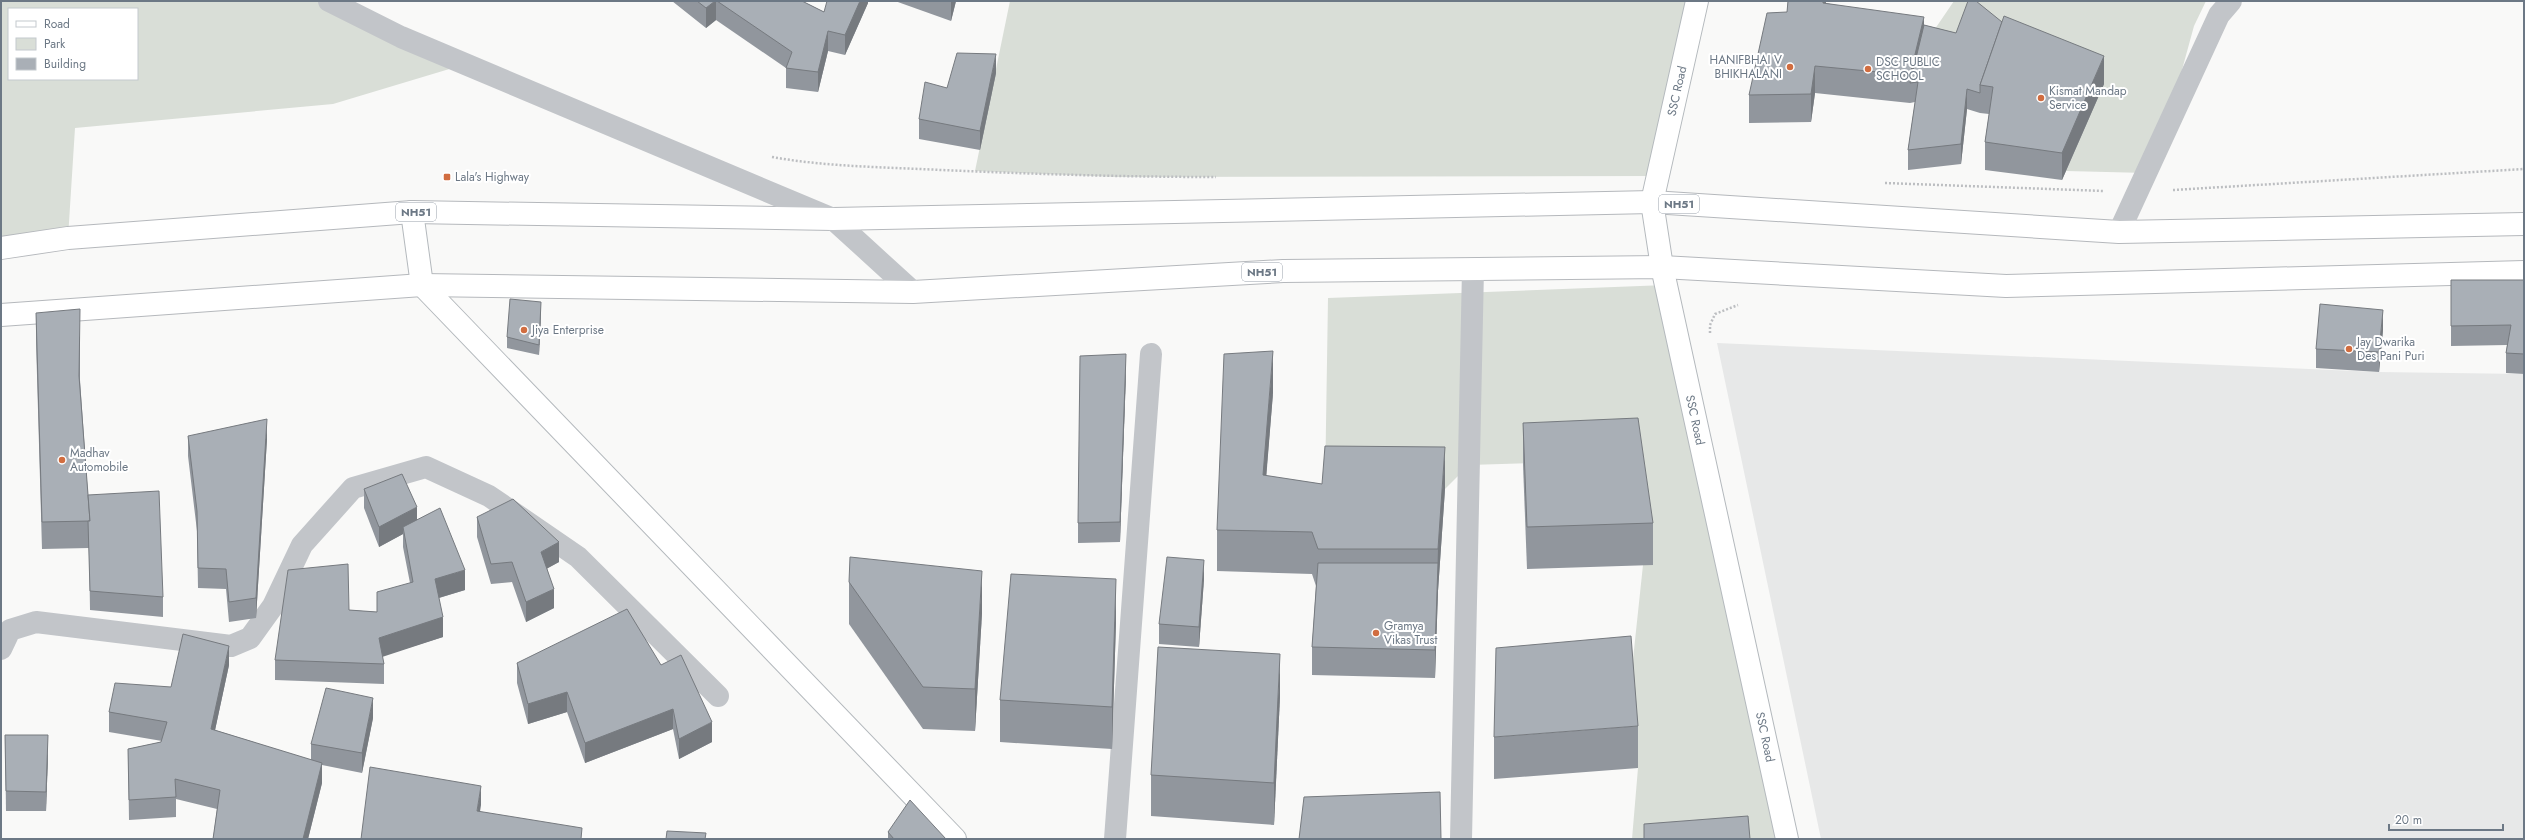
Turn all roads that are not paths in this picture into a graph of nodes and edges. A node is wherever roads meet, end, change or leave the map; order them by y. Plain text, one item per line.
1 (329, 1) edge
2 (1698, 1) edge
3 (2231, 1) edge
4 (1652, 202) junction
5 (412, 212) junction
6 (833, 219) junction
7 (2524, 224) edge
8 (2119, 232) junction
9 (1, 248) edge
10 (1662, 267) junction
11 (1473, 269) junction
12 (2524, 272) edge
13 (422, 285) junction
14 (913, 292) junction
15 (1, 315) edge
16 (1151, 354) dead end
17 (1, 649) edge
18 (718, 696) dead end
19 (955, 839) edge
20 (1115, 839) edge
21 (1461, 839) edge
22 (1787, 839) edge

1 - 6 street
2 - 4 main road, SSC Road
3 - 8 street
4 - 6 main road, NH51
4 - 8 main road, NH51
4 - 10 main road, SSC Road
5 - 6 main road, NH51
5 - 9 main road, NH51
5 - 13 main road
6 - 14 street
7 - 8 main road, NH51
10 - 11 main road, NH51
10 - 12 main road, NH51
10 - 22 main road, SSC Road
11 - 14 main road, NH51
11 - 21 street
13 - 14 main road, NH51
13 - 15 main road, NH51
13 - 19 main road
16 - 20 street
17 - 18 street

